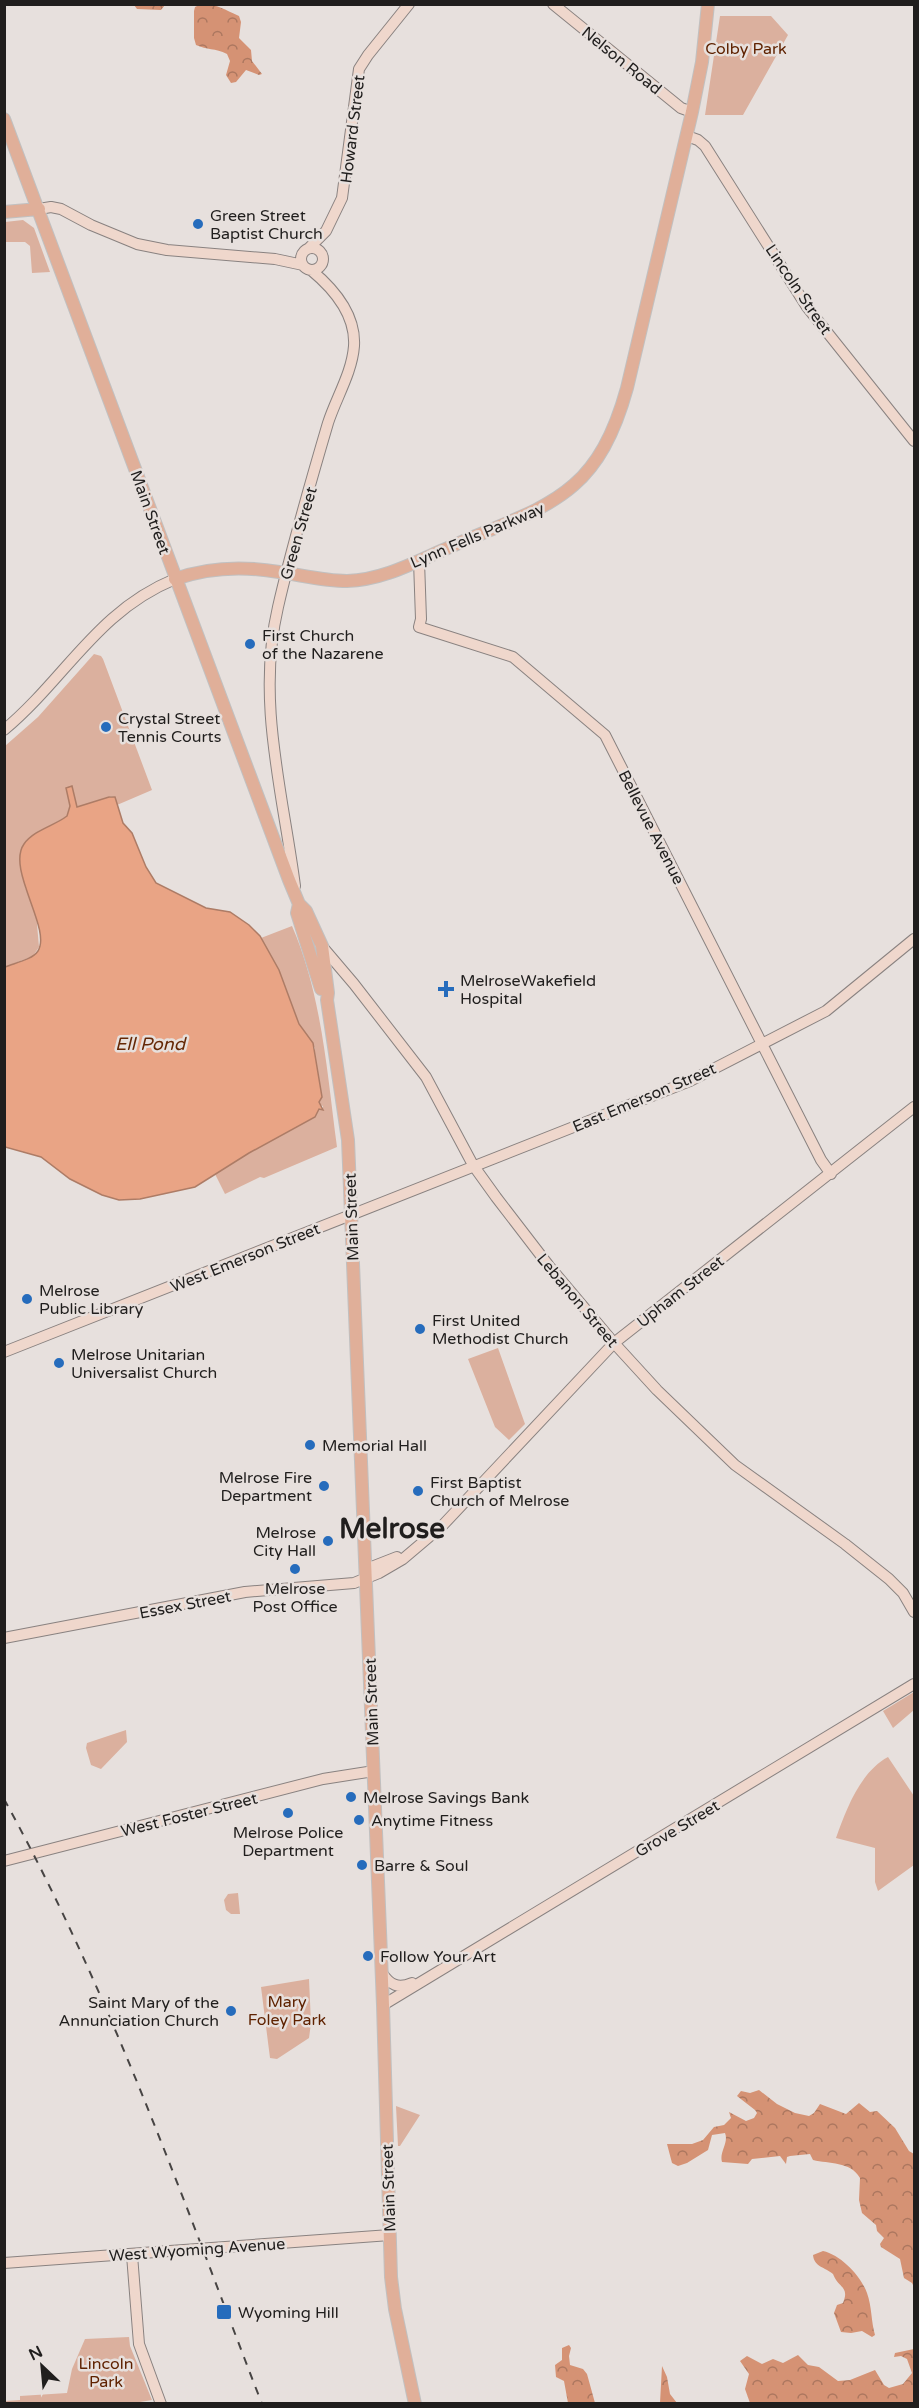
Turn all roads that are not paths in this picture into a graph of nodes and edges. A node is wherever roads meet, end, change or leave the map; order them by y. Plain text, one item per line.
1 (409, 4) edge
2 (553, 4) edge
3 (708, 4) edge
4 (692, 112) junction
5 (4, 119) edge
6 (687, 136) junction
7 (39, 209) junction
8 (4, 212) edge
9 (326, 231) junction
10 (306, 250) junction
11 (322, 258) junction
12 (275, 259) junction
13 (307, 268) junction
14 (326, 282) junction
15 (915, 441) edge
16 (419, 561) junction
17 (287, 573) junction
18 (175, 579) junction
19 (4, 730) edge
20 (281, 796) junction
21 (267, 822) junction
22 (297, 901) junction
23 (304, 932) junction
24 (915, 939) edge
25 (322, 946) junction
26 (327, 1000) junction
27 (762, 1044) junction
28 (915, 1107) edge
29 (473, 1166) junction
30 (831, 1174) junction
31 (351, 1215) junction
32 (614, 1343) junction
33 (4, 1352) edge
34 (366, 1577) junction
35 (915, 1612) edge
36 (4, 1638) edge
37 (915, 1684) edge
38 (374, 1771) junction
39 (4, 1861) edge
40 (440, 1971) junction
41 (382, 1973) junction
42 (383, 2005) junction
43 (390, 2235) junction
44 (132, 2255) junction
45 (4, 2263) edge
46 (161, 2403) edge
47 (415, 2403) edge

1 - 9 street, Howard Street
2 - 4 street, Nelson Road
3 - 4 main road, Lynn Fells Parkway
4 - 6 main road, Lynn Fells Parkway
5 - 7 main road, Main Street
6 - 15 street, Lincoln Street
6 - 16 main road, Lynn Fells Parkway
7 - 8 main road
7 - 12 street, Green Street
7 - 18 main road, Main Street
9 - 10 street, Howard Street
9 - 11 street, Howard Street
10 - 11 street
10 - 12 street, Green Street
10 - 13 street
11 - 13 street
11 - 14 street, Green Street
12 - 13 street, Green Street
13 - 14 street, Green Street
14 - 17 street, Green Street
16 - 17 main road, Lynn Fells Parkway
16 - 27 street, Bellevue Avenue
17 - 18 main road, Lynn Fells Parkway
17 - 20 street, Green Street
18 - 19 street, Lynn Fells Parkway
18 - 21 main road, Main Street
20 - 21 street
20 - 22 street, Green Street
21 - 22 main road, Main Street
22 - 23 main road, Main Street
22 - 25 main road, Main Street
23 - 25 street, Lebanon Street
23 - 26 main road, Main Street
24 - 27 street, East Emerson Street
25 - 26 main road, Main Street
25 - 29 street, Lebanon Street
26 - 31 main road, Main Street
27 - 29 street, East Emerson Street
27 - 30 street, Bellevue Avenue
28 - 30 street, Upham Street
29 - 31 street, East Emerson Street
29 - 32 street, Lebanon Street
30 - 32 street, Upham Street
31 - 33 street, West Emerson Street
31 - 34 main road, Main Street
32 - 34 street, Upham Street
32 - 35 street, Lebanon Street
34 - 36 street, Essex Street
34 - 38 main road, Main Street
37 - 40 street, Grove Street
38 - 39 street, West Foster Street
38 - 41 main road, Main Street
40 - 41 street, Grove Street
40 - 42 street, Grove Street
41 - 42 main road, Main Street
42 - 43 main road, Main Street
43 - 44 street, West Wyoming Avenue
43 - 47 main road, Main Street
44 - 45 street, West Wyoming Avenue
44 - 46 street

